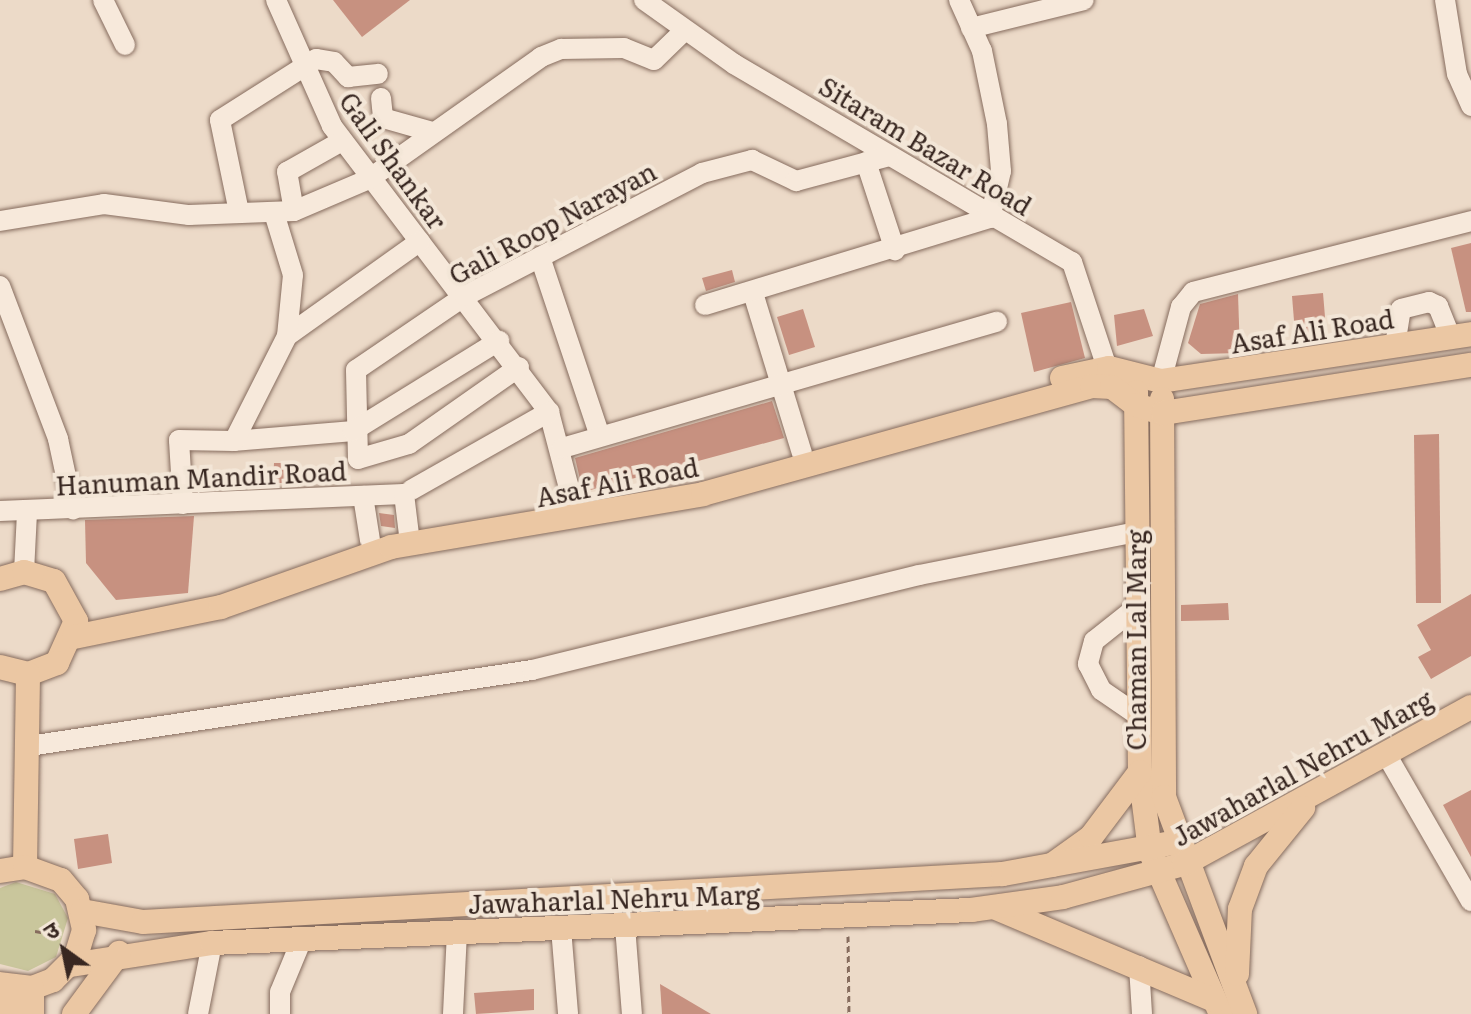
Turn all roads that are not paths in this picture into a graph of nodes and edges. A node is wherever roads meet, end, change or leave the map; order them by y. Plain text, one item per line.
1 (103, 0) edge
2 (276, 0) edge
3 (644, 0) edge
4 (959, 0) edge
5 (1084, 0) edge
6 (1445, 0) edge
7 (971, 28) junction
8 (685, 30) junction
9 (125, 45) dead end
10 (302, 67) junction
11 (378, 74) dead end
12 (1471, 106) edge
13 (378, 116) dead end
14 (432, 132) junction
15 (342, 141) junction
16 (889, 156) junction
17 (866, 162) junction
18 (369, 179) junction
19 (239, 212) junction
20 (284, 212) junction
21 (990, 218) junction
22 (0, 221) edge
23 (1471, 221) edge
24 (420, 241) junction
25 (895, 250) junction
26 (540, 257) junction
27 (0, 286) edge
28 (753, 293) junction
29 (465, 296) junction
30 (705, 305) dead end
31 (997, 322) dead end
32 (287, 336) junction
33 (1461, 336) edge
34 (499, 341) junction
35 (1395, 346) junction
36 (1471, 365) edge
37 (519, 367) junction
38 (1135, 373) junction
39 (1111, 377) junction
40 (1161, 381) junction
41 (783, 385) junction
42 (1136, 405) junction
43 (549, 412) junction
44 (1163, 413) junction
45 (353, 431) junction
46 (600, 436) junction
47 (234, 441) junction
48 (562, 448) junction
49 (802, 453) junction
50 (408, 492) junction
51 (363, 496) junction
52 (183, 504) junction
53 (574, 507) junction
54 (73, 509) junction
55 (0, 511) edge
56 (27, 512) junction
57 (1137, 532) junction
58 (409, 533) junction
59 (370, 540) junction
60 (24, 572) junction
61 (0, 579) edge
62 (1138, 606) junction
63 (75, 629) junction
64 (0, 667) edge
65 (28, 674) junction
66 (1471, 707) edge
67 (1139, 716) junction
68 (29, 746) junction
69 (1386, 754) junction
70 (1140, 772) junction
71 (1322, 789) junction
72 (1180, 853) junction
73 (1154, 863) junction
74 (25, 867) junction
75 (0, 871) edge
76 (1043, 871) junction
77 (1471, 901) edge
78 (996, 908) junction
79 (74, 926) junction
80 (625, 926) junction
81 (561, 928) junction
82 (457, 933) junction
83 (302, 939) junction
84 (212, 943) junction
85 (119, 953) junction
86 (69, 955) junction
87 (1139, 966) junction
88 (14, 986) edge
89 (1230, 1009) edge
90 (10, 1014) edge
91 (32, 1014) edge
92 (74, 1014) edge
93 (198, 1014) edge
94 (280, 1014) edge
95 (453, 1014) edge
96 (568, 1014) edge
97 (632, 1014) edge
98 (1142, 1014) edge

1 - 9 street
2 - 10 street, Gali Shankar
3 - 8 street, Sitaram Bazar Road
4 - 7 street
5 - 7 street
6 - 12 street
7 - 21 street
8 - 14 street
8 - 16 street, Sitaram Bazar Road
10 - 11 street
10 - 15 street, Gali Shankar
10 - 19 street
13 - 14 street
14 - 18 street
15 - 18 street, Gali Shankar
15 - 20 street
16 - 17 street, Gali Roop Narayan
16 - 21 street, Sitaram Bazar Road
17 - 25 street
17 - 26 street, Gali Roop Narayan
18 - 20 street
18 - 24 street, Gali Shankar
19 - 20 street
19 - 22 street
20 - 32 street
21 - 25 street
21 - 39 street, Sitaram Bazar Road
23 - 40 street
24 - 29 street, Gali Shankar
24 - 32 street
25 - 28 street
26 - 29 street, Gali Roop Narayan
26 - 46 street
27 - 54 street
28 - 30 street
28 - 41 street
29 - 34 street, Gali Shankar
29 - 45 street, Gali Roop Narayan
31 - 41 street
32 - 47 street
33 - 35 main road, Asaf Ali Road
33 - 35 street
34 - 37 street, Gali Shankar
34 - 45 street
35 - 40 main road, Asaf Ali Road
36 - 44 main road
37 - 43 street, Gali Shankar
37 - 45 street
38 - 39 main road, Asaf Ali Road
38 - 40 main road, Asaf Ali Road
38 - 42 main road
39 - 42 main road
39 - 49 main road, Asaf Ali Road
39 - 63 main road, Asaf Ali Road
40 - 44 main road
41 - 46 street
41 - 49 street
42 - 44 main road
42 - 57 main road, Chaman Lal Marg
43 - 48 street, Gali Shankar
43 - 50 street, Hanuman Mandir Road
44 - 72 main road, Chaman Lal Marg
45 - 47 street
46 - 48 street
47 - 52 street
48 - 53 street, Gali Shankar
49 - 53 main road, Asaf Ali Road
50 - 51 street, Hanuman Mandir Road
50 - 58 street
51 - 52 street, Hanuman Mandir Road
51 - 59 street
52 - 54 street, Hanuman Mandir Road
53 - 58 main road, Asaf Ali Road
54 - 56 street, Hanuman Mandir Road
55 - 56 street, Hanuman Mandir Road
56 - 60 street
57 - 62 main road, Chaman Lal Marg
57 - 68 street
58 - 59 main road, Asaf Ali Road
59 - 63 main road, Asaf Ali Road
60 - 61 main road
60 - 63 main road
62 - 67 main road, Chaman Lal Marg
62 - 67 street
63 - 65 main road
64 - 65 main road
65 - 68 main road
66 - 69 main road, Jawaharlal Nehru Marg
67 - 70 main road, Chaman Lal Marg
68 - 74 main road
69 - 71 main road, Jawaharlal Nehru Marg
69 - 77 street
70 - 73 main road, Jawaharlal Nehru Marg
70 - 76 main road
71 - 72 main road, Jawaharlal Nehru Marg
71 - 89 main road
72 - 73 main road, Jawaharlal Nehru Marg
72 - 89 main road, Chaman Lal Marg
73 - 76 main road, Jawaharlal Nehru Marg
73 - 78 main road, Jawaharlal Nehru Marg
73 - 89 main road
74 - 75 main road
74 - 79 main road
76 - 79 main road, Jawaharlal Nehru Marg
78 - 80 main road, Jawaharlal Nehru Marg
78 - 87 main road
79 - 86 main road
80 - 81 main road, Jawaharlal Nehru Marg
80 - 97 street
81 - 82 main road, Jawaharlal Nehru Marg
81 - 96 street
82 - 83 main road, Jawaharlal Nehru Marg
82 - 95 street
83 - 84 main road, Jawaharlal Nehru Marg
83 - 94 street
84 - 85 main road, Jawaharlal Nehru Marg
84 - 93 street
85 - 86 main road, Jawaharlal Nehru Marg
85 - 92 main road
86 - 88 main road, Jawaharlal Nehru Marg
87 - 89 main road
87 - 98 street
88 - 90 main road
88 - 91 main road

